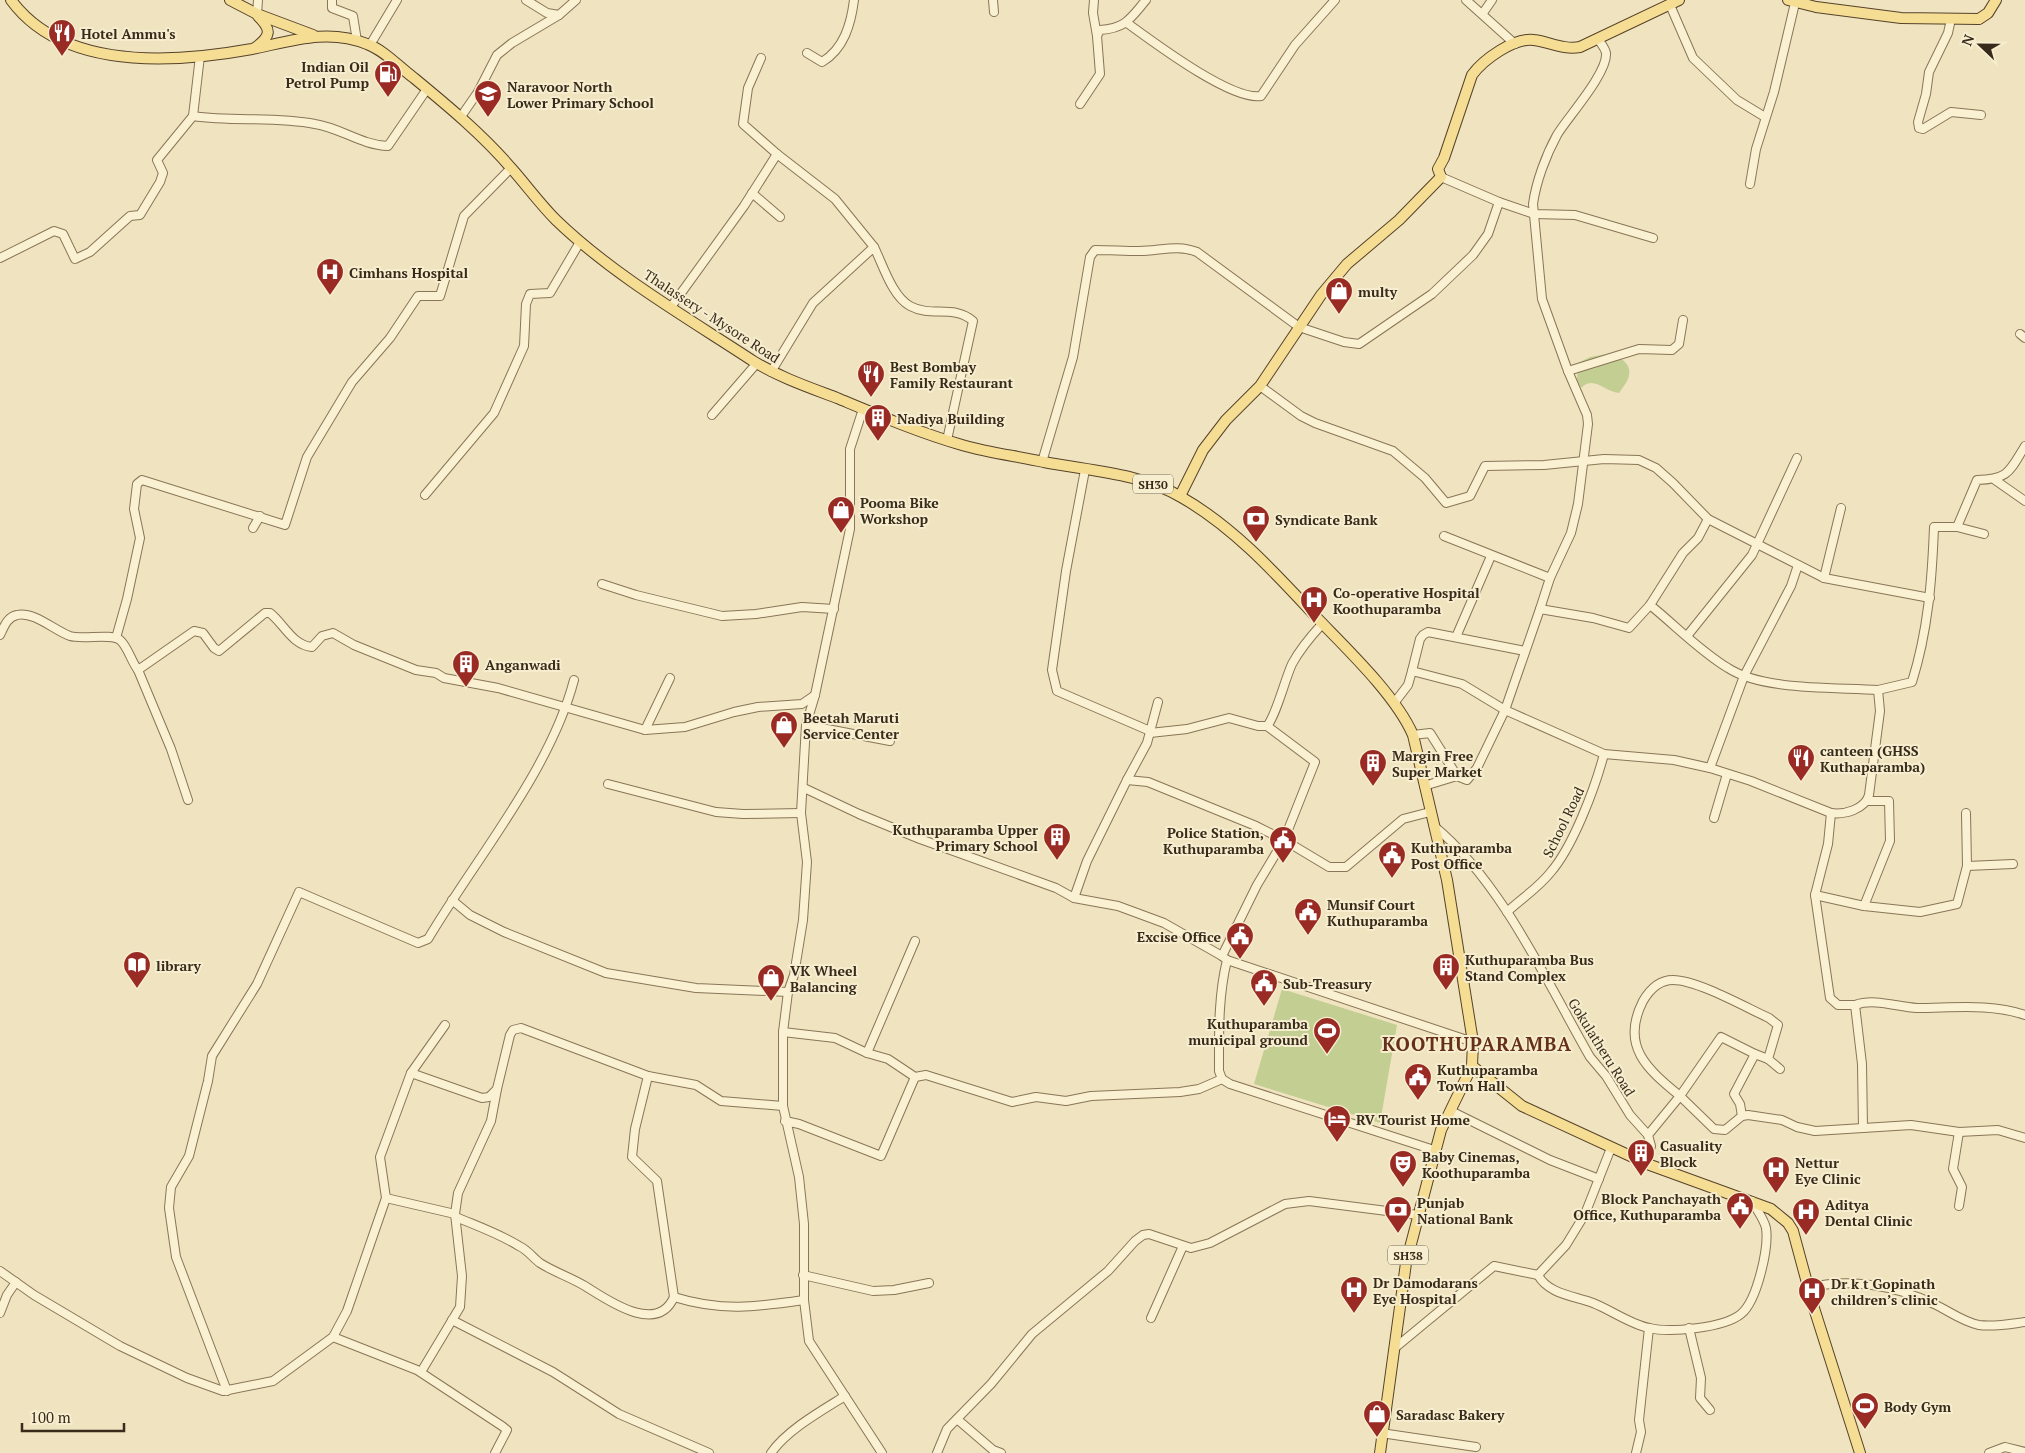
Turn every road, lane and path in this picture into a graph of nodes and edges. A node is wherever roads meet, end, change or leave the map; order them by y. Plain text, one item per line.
1 (11, 0) edge
2 (230, 0) edge
3 (258, 0) edge
4 (332, 0) edge
5 (398, 0) edge
6 (526, 0) edge
7 (576, 0) edge
8 (854, 0) edge
9 (993, 0) edge
10 (1094, 0) edge
11 (1146, 0) edge
12 (1335, 0) edge
13 (1466, 0) edge
14 (1492, 0) edge
15 (1996, 0) edge
16 (1792, 2) edge
17 (1674, 3) edge
18 (994, 12) dead end
19 (1483, 13) junction
20 (257, 14) junction
21 (559, 15) junction
22 (1951, 19) junction
23 (274, 21) junction
24 (1127, 23) junction
25 (314, 35) junction
26 (1097, 36) junction
27 (1598, 40) junction
28 (357, 41) junction
29 (370, 44) junction
30 (1515, 44) junction
31 (273, 45) junction
32 (254, 48) junction
33 (807, 53) dead end
34 (200, 56) junction
35 (761, 58) dead end
36 (427, 90) junction
37 (1080, 104) dead end
38 (1981, 114) dead end
39 (193, 116) junction
40 (460, 118) junction
41 (1765, 118) junction
42 (777, 154) junction
43 (511, 168) junction
44 (1440, 177) junction
45 (1750, 184) dead end
46 (752, 194) junction
47 (1499, 202) junction
48 (1534, 214) junction
49 (780, 217) dead end
50 (1652, 238) dead end
51 (580, 242) junction
52 (874, 248) junction
53 (0, 258) edge
54 (671, 306) junction
55 (1684, 320) dead end
56 (1299, 328) junction
57 (757, 363) junction
58 (1568, 371) junction
59 (771, 372) junction
60 (1260, 386) junction
61 (863, 409) junction
62 (712, 415) dead end
63 (947, 440) junction
64 (2025, 446) edge
65 (1797, 458) dead end
66 (1585, 460) junction
67 (1042, 462) junction
68 (1085, 470) junction
69 (1995, 480) junction
70 (425, 495) dead end
71 (1180, 496) junction
72 (2025, 501) edge
73 (1841, 508) dead end
74 (260, 516) junction
75 (1708, 519) junction
76 (1957, 527) junction
77 (253, 528) dead end
78 (1984, 534) dead end
79 (1444, 536) dead end
80 (1757, 545) junction
81 (1491, 556) junction
82 (1798, 565) junction
83 (1550, 578) junction
84 (1824, 578) junction
85 (602, 584) dead end
86 (1930, 598) junction
87 (1650, 606) junction
88 (834, 609) junction
89 (1540, 609) junction
90 (1323, 623) junction
91 (0, 635) edge
92 (1687, 636) junction
93 (1456, 637) junction
94 (116, 638) junction
95 (1525, 651) junction
96 (138, 670) junction
97 (1412, 671) junction
98 (1744, 676) junction
99 (670, 678) dead end
100 (574, 680) dead end
101 (1878, 690) junction
102 (815, 695) junction
103 (1158, 702) dead end
104 (1395, 702) junction
105 (566, 707) junction
106 (1505, 710) junction
107 (806, 725) junction
108 (1267, 726) junction
109 (645, 730) junction
110 (1150, 732) junction
111 (1413, 735) junction
112 (890, 741) dead end
113 (1604, 754) junction
114 (1710, 768) junction
115 (1726, 774) junction
116 (1457, 776) junction
117 (1127, 780) junction
118 (608, 784) dead end
119 (1424, 786) junction
120 (804, 788) junction
121 (188, 800) dead end
122 (1867, 801) junction
123 (1430, 812) junction
124 (800, 813) junction
125 (1831, 813) junction
126 (1966, 813) dead end
127 (1714, 818) dead end
128 (1433, 825) junction
129 (1284, 840) junction
130 (2013, 864) dead end
131 (1967, 866) junction
132 (1814, 895) junction
133 (1074, 898) junction
134 (452, 900) junction
135 (1864, 906) junction
136 (1507, 912) junction
137 (916, 941) dead end
138 (1224, 958) junction
139 (788, 992) junction
140 (1855, 1005) junction
141 (2025, 1015) edge
142 (444, 1025) dead end
143 (783, 1032) junction
144 (1473, 1042) junction
145 (868, 1053) junction
146 (1755, 1054) junction
147 (1768, 1059) junction
148 (1472, 1066) junction
149 (1780, 1069) dead end
150 (412, 1073) junction
151 (648, 1076) junction
152 (915, 1077) junction
153 (1222, 1079) junction
154 (497, 1089) junction
155 (1680, 1096) junction
156 (783, 1106) junction
157 (1451, 1111) junction
158 (1742, 1116) junction
159 (785, 1121) junction
160 (1863, 1128) junction
161 (1959, 1132) junction
162 (1648, 1135) junction
163 (2025, 1138) edge
164 (1611, 1148) junction
165 (1434, 1150) junction
166 (1644, 1162) junction
167 (1599, 1179) junction
168 (386, 1198) junction
169 (1752, 1200) junction
170 (1959, 1206) dead end
171 (1418, 1215) junction
172 (456, 1216) junction
173 (1183, 1246) junction
174 (0, 1271) edge
175 (804, 1275) junction
176 (1538, 1275) junction
177 (16, 1282) junction
178 (929, 1283) dead end
179 (1808, 1288) junction
180 (674, 1297) junction
181 (804, 1300) junction
182 (0, 1313) edge
183 (1151, 1318) dead end
184 (452, 1320) junction
185 (2025, 1322) edge
186 (1649, 1328) junction
187 (1689, 1328) junction
188 (333, 1337) junction
189 (1396, 1347) junction
190 (421, 1372) junction
191 (227, 1391) junction
192 (845, 1396) junction
193 (1710, 1410) dead end
194 (957, 1419) junction
195 (1381, 1433) junction
196 (1476, 1448) dead end
197 (2025, 1452) edge
198 (495, 1453) edge
199 (709, 1453) edge
200 (771, 1453) edge
201 (882, 1453) edge
202 (937, 1453) edge
203 (1001, 1453) edge
204 (1380, 1453) edge
205 (1636, 1453) edge
206 (1860, 1453) edge
207 (1989, 1453) edge

1 - 34 main road, Thalassery - Mysore Road / SH30
2 - 20 main road
3 - 20 street
4 - 28 street
5 - 29 street
6 - 21 street
7 - 21 street
8 - 33 street
9 - 18 street
10 - 26 street
11 - 24 street
12 - 24 street
13 - 19 street
14 - 19 street
15 - 22 main road
16 - 22 main road
16 - 41 street
17 - 27 main road
17 - 41 street
19 - 30 street
20 - 23 main road
20 - 32 main road
21 - 40 street
22 - 38 street
23 - 25 main road
23 - 31 main road
24 - 26 street
25 - 28 main road, Thalassery - Mysore Road / SH30
25 - 31 main road, Thalassery - Mysore Road / SH30
26 - 37 street
27 - 30 main road
27 - 48 street
28 - 29 main road, Thalassery - Mysore Road / SH30
29 - 36 main road, Thalassery - Mysore Road / SH30
30 - 44 main road
31 - 32 main road, Thalassery - Mysore Road / SH30
32 - 34 main road, Thalassery - Mysore Road / SH30
34 - 39 street
35 - 42 street
36 - 39 street
36 - 40 main road, Thalassery - Mysore Road / SH30
39 - 53 street
40 - 43 main road, Thalassery - Mysore Road / SH30
41 - 45 street
42 - 46 street
42 - 52 street
43 - 51 main road, Thalassery - Mysore Road / SH30
43 - 74 street
44 - 47 street
44 - 56 main road
46 - 49 street
46 - 54 street
47 - 48 street
47 - 56 street
48 - 50 street
48 - 58 street
51 - 54 main road, Thalassery - Mysore Road / SH30
51 - 70 street
52 - 59 street
52 - 63 street
54 - 57 main road, Thalassery - Mysore Road / SH30
55 - 58 street
56 - 60 main road
56 - 67 street
57 - 59 main road, Thalassery - Mysore Road / SH30
57 - 62 street
58 - 66 street
59 - 61 main road, Thalassery - Mysore Road / SH30
60 - 66 street
60 - 71 main road
61 - 63 main road, Thalassery - Mysore Road / SH30
61 - 88 street
63 - 67 main road, Thalassery - Mysore Road / SH30
64 - 69 street
65 - 80 street
66 - 75 street
66 - 83 street
67 - 68 main road, Thalassery - Mysore Road / SH30
68 - 71 main road, Thalassery - Mysore Road / SH30
68 - 110 street
69 - 72 street
69 - 76 street
71 - 90 main road, Thalassery - Mysore Road / SH30
73 - 84 street
74 - 77 street
74 - 94 street
75 - 80 street
75 - 87 street
76 - 78 street
76 - 86 street
79 - 81 street
80 - 82 street
80 - 92 street
81 - 83 street
81 - 93 street
82 - 84 street
82 - 98 street
83 - 89 street
84 - 86 street
85 - 88 street
86 - 101 street
87 - 89 street
87 - 92 street
88 - 102 street
89 - 95 street
90 - 104 main road, Thalassery - Mysore Road / SH30
90 - 108 street
91 - 94 street
92 - 98 street
93 - 95 street
93 - 97 street
94 - 96 street
95 - 106 street
96 - 105 street
96 - 121 street
97 - 104 street
97 - 106 street
98 - 101 street
98 - 114 street
99 - 109 street
100 - 105 street
101 - 122 street
102 - 107 street
102 - 109 street
103 - 110 street
104 - 111 main road, Thalassery - Mysore Road / SH30
105 - 109 street
105 - 134 street
106 - 113 street
106 - 116 street
107 - 112 street
107 - 120 street
108 - 110 street
108 - 129 street
110 - 117 street
111 - 116 street
111 - 119 main road, Thalassery - Mysore Road / SH30
113 - 114 street
113 - 136 street, School Road
114 - 115 street
115 - 125 street
115 - 127 street
116 - 119 street
117 - 129 street
117 - 133 street
118 - 124 street
119 - 123 main road, Thalassery - Mysore Road / SH30
120 - 124 street
120 - 133 street
122 - 125 street
122 - 135 street
123 - 128 main road, Thalassery - Mysore Road / SH30
123 - 129 street
124 - 139 street
125 - 132 street
126 - 131 street
128 - 136 street, Gokulatheru Road
128 - 144 main road, Thalassery - Mysore Road / SH30
129 - 138 street
130 - 131 street
131 - 135 street
132 - 135 street
132 - 140 street
133 - 138 street
134 - 139 street
134 - 191 street
136 - 162 street, Gokulatheru Road
137 - 145 street
138 - 144 street
138 - 153 street
139 - 143 street
140 - 141 street
140 - 160 street
142 - 150 street
143 - 145 street
143 - 156 street
144 - 148 main road, Thalassery - Mysore Road / SH30
145 - 152 street
146 - 147 street
146 - 155 street
146 - 158 street
147 - 149 street
147 - 155 street
148 - 157 main road, SH38
148 - 164 main road
150 - 154 street
150 - 168 street
151 - 154 street
151 - 156 street
151 - 180 street
152 - 153 street
152 - 159 street
153 - 165 street
154 - 172 street
155 - 158 street
155 - 162 street
156 - 159 street
157 - 165 main road, SH38
157 - 167 street
158 - 160 street
159 - 175 street
160 - 161 street
161 - 163 street
161 - 170 street
162 - 166 street
164 - 166 main road
164 - 167 street
165 - 171 main road, SH38
166 - 169 main road
167 - 176 street
168 - 172 street
168 - 188 street
169 - 179 main road
169 - 187 street
171 - 173 street
171 - 189 main road, SH38
172 - 180 street
172 - 184 street
173 - 183 street
173 - 194 street
174 - 177 street
175 - 178 street
175 - 181 street
176 - 186 street
176 - 189 street
177 - 182 street
177 - 191 street
179 - 185 street
179 - 206 main road
180 - 181 street
181 - 192 street
184 - 190 street
184 - 199 street
186 - 187 street
186 - 205 street
187 - 193 street
188 - 190 street
188 - 191 street
189 - 195 main road, SH38
190 - 198 street
192 - 200 street
192 - 201 street
194 - 202 street
194 - 203 street
195 - 196 street
195 - 204 main road, SH38
197 - 207 street

